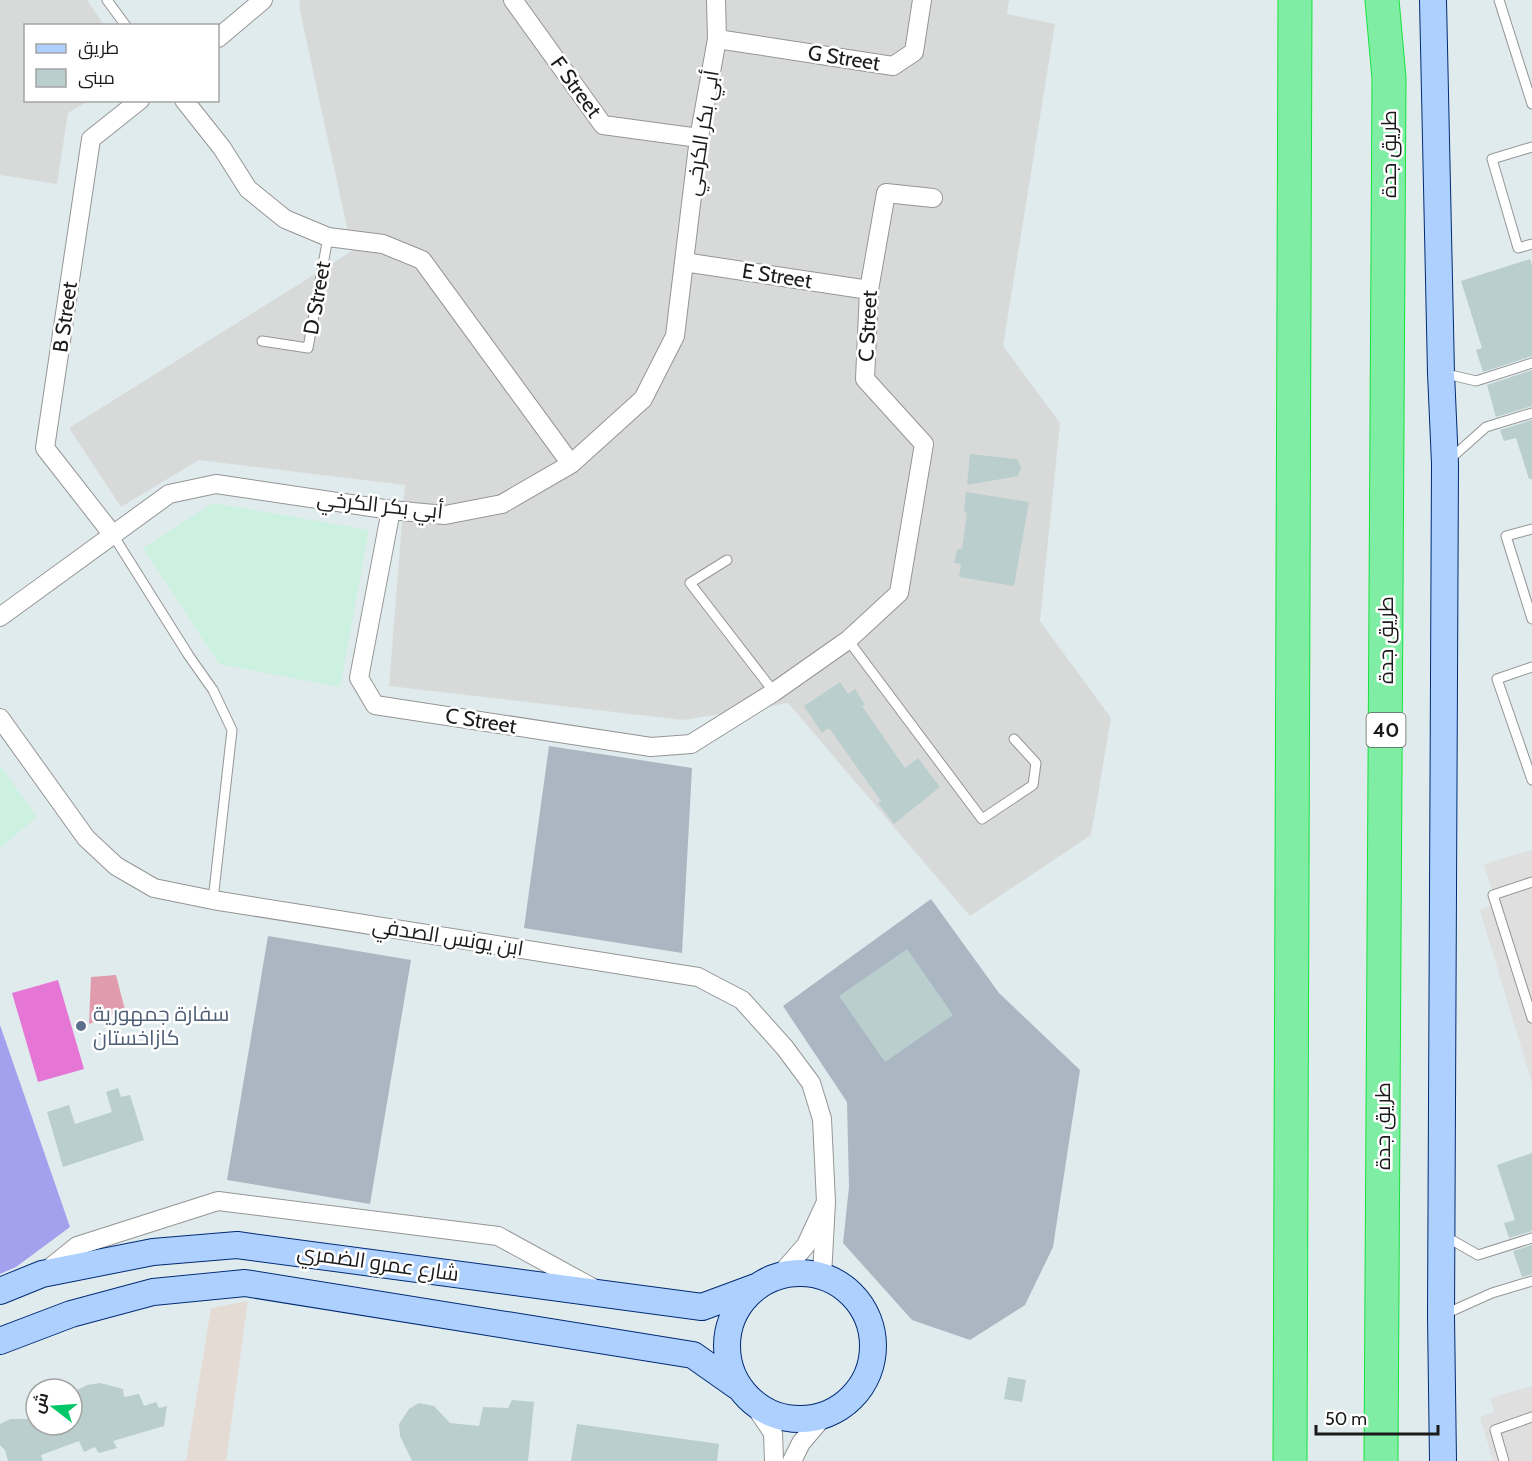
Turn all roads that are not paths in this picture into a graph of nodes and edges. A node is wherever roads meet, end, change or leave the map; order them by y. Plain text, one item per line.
1 (107, 0) edge
2 (263, 0) edge
3 (513, 0) edge
4 (716, 0) edge
5 (922, 0) edge
6 (1295, 0) edge
7 (1382, 0) edge
8 (1433, 0) edge
9 (1499, 0) edge
10 (125, 24) edge
11 (219, 37) edge
12 (717, 39) junction
13 (137, 102) edge
14 (186, 102) edge
15 (1532, 104) edge
16 (699, 138) junction
17 (1532, 147) edge
18 (933, 198) dead end
19 (328, 237) junction
20 (1532, 244) edge
21 (684, 262) junction
22 (869, 290) junction
23 (262, 341) dead end
24 (1532, 363) edge
25 (1441, 373) junction
26 (1532, 413) edge
27 (571, 464) junction
28 (1445, 464) junction
29 (391, 510) junction
30 (1532, 529) edge
31 (113, 536) junction
32 (728, 560) dead end
33 (0, 617) edge
34 (1532, 619) edge
35 (848, 640) junction
36 (1532, 667) edge
37 (774, 692) junction
38 (0, 718) edge
39 (1014, 739) dead end
40 (1532, 780) edge
41 (1532, 882) edge
42 (213, 900) junction
43 (1532, 1018) edge
44 (826, 1202) junction
45 (1442, 1233) junction
46 (1532, 1239) edge
47 (42, 1274) junction
48 (779, 1276) junction
49 (822, 1276) junction
50 (1532, 1281) edge
51 (756, 1287) junction
52 (0, 1291) edge
53 (603, 1293) junction
54 (1441, 1316) junction
55 (0, 1341) edge
56 (737, 1386) junction
57 (754, 1405) junction
58 (824, 1417) junction
59 (1532, 1417) edge
60 (774, 1461) edge
61 (792, 1461) edge
62 (1290, 1461) edge
63 (1382, 1461) edge
64 (1443, 1461) edge
65 (1504, 1461) edge

1 - 10 lane
2 - 11 street
3 - 16 street, F Street
4 - 12 street, أبي بكر الكرخي
5 - 12 street, G Street
6 - 62 highway
7 - 63 highway, طريق جدة / 40
8 - 25 street
9 - 15 lane
12 - 16 street, أبي بكر الكرخي
13 - 31 street, B Street
14 - 19 street
16 - 21 street, أبي بكر الكرخي
17 - 20 lane
18 - 22 street, C Street
19 - 23 lane, D Street
19 - 27 street
21 - 22 street, E Street
21 - 27 street, أبي بكر الكرخي
22 - 35 street, C Street
24 - 25 lane
25 - 28 street
26 - 28 lane
27 - 29 street, أبي بكر الكرخي
28 - 45 street
29 - 31 street, أبي بكر الكرخي
29 - 37 street, C Street
30 - 34 lane
31 - 33 street, أبي بكر الكرخي
31 - 42 lane
32 - 37 lane
35 - 37 street, C Street
35 - 39 lane
36 - 40 lane
38 - 42 street, ابن يونس الصدفي
41 - 43 lane
42 - 44 street, ابن يونس الصدفي
44 - 48 street
44 - 49 street, ابن يونس الصدفي
45 - 46 lane
45 - 54 street
47 - 52 street, شارع عمرو الضمري
47 - 53 street, شارع عمرو الضمري
47 - 53 street
48 - 49 street
48 - 51 street
49 - 58 street
50 - 54 lane
51 - 53 street, شارع عمرو الضمري
51 - 56 street
54 - 64 street
55 - 56 street, شارع عمرو الضمري
56 - 57 street
57 - 58 street
57 - 60 street
58 - 61 street
59 - 65 lane

